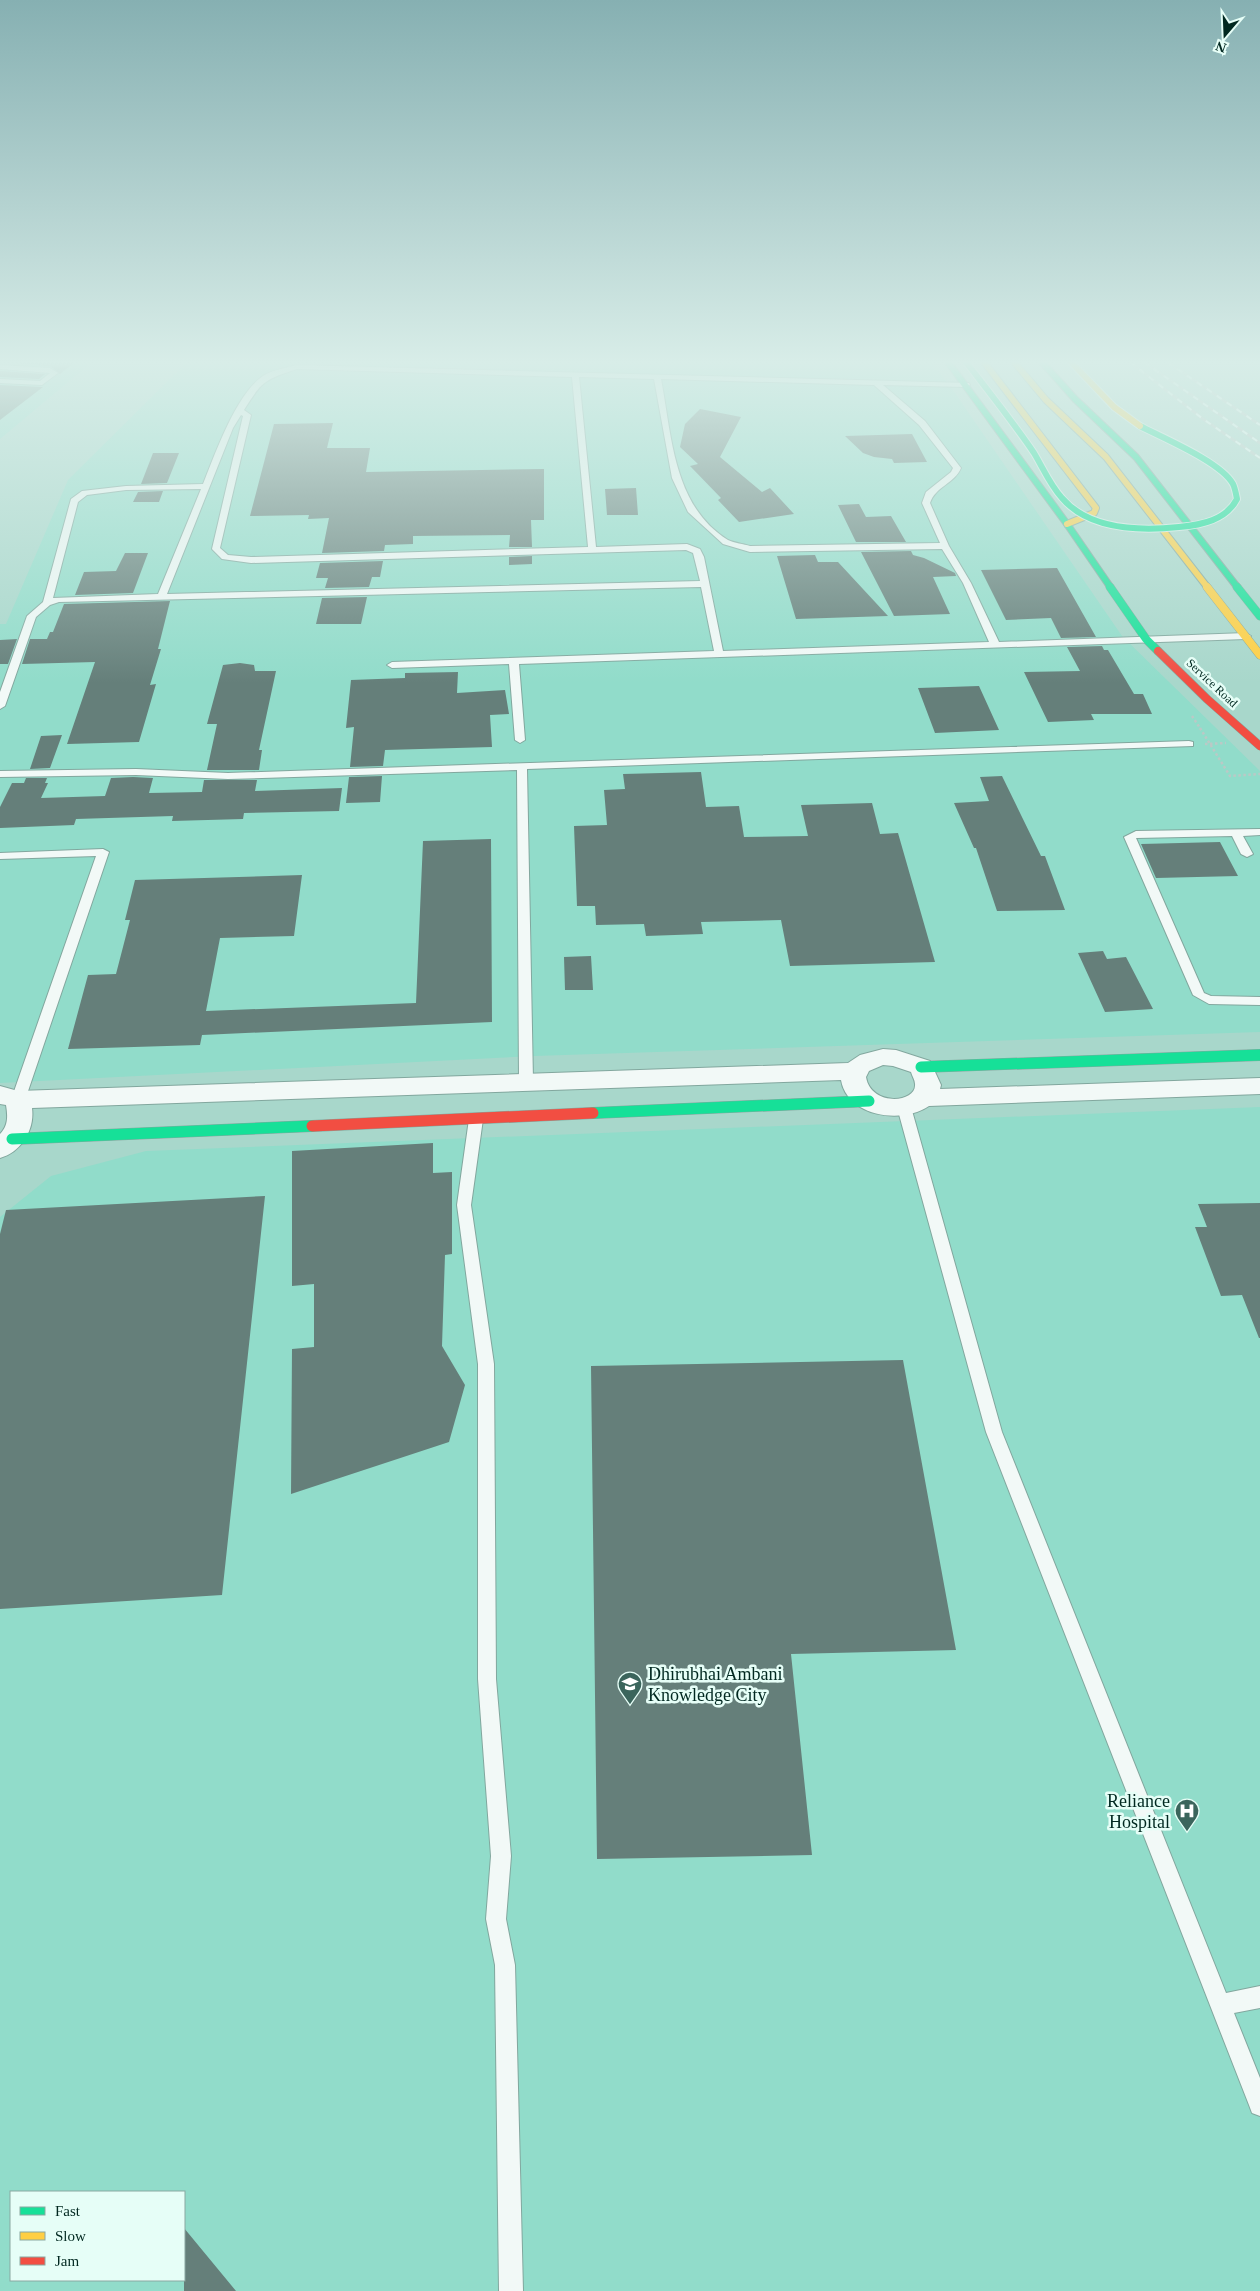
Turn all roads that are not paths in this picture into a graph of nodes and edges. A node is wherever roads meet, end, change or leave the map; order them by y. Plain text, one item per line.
1 (213, 469) edge
2 (235, 469) edge
3 (584, 469) edge
4 (674, 469) edge
5 (957, 469) edge
6 (1026, 469) edge
7 (1044, 469) edge
8 (1066, 469) edge
9 (1115, 469) edge
10 (1145, 469) edge
11 (1216, 469) edge
12 (206, 486) junction
13 (1066, 524) junction
14 (945, 546) junction
15 (592, 549) junction
16 (705, 584) junction
17 (161, 597) junction
18 (47, 603) junction
19 (1260, 616) edge
20 (1246, 636) junction
21 (1146, 639) junction
22 (994, 644) junction
23 (719, 654) junction
24 (1260, 655) edge
25 (514, 661) junction
26 (392, 665) dead end
27 (0, 706) edge
28 (520, 740) dead end
29 (1189, 744) dead end
30 (1260, 746) edge
31 (522, 766) junction
32 (0, 774) edge
33 (1236, 832) junction
34 (1260, 832) edge
35 (1246, 854) dead end
36 (0, 856) edge
37 (1260, 1001) edge
38 (1260, 1055) edge
39 (921, 1067) junction
40 (855, 1071) junction
41 (526, 1081) junction
42 (1260, 1086) edge
43 (9, 1097) edge
44 (869, 1102) junction
45 (914, 1103) junction
46 (476, 1119) junction
47 (6, 1144) edge
48 (1260, 1997) edge
49 (1220, 2005) junction
50 (1260, 2105) edge
51 (512, 2291) edge

1 - 12 lane
2 - 15 lane
3 - 15 lane
4 - 14 lane
5 - 14 lane
6 - 13 main road, Service Road
7 - 11 main road, bridge
8 - 13 main road
9 - 20 main road
10 - 19 main road
12 - 17 lane
12 - 18 lane
13 - 21 main road, Service Road
14 - 22 lane
15 - 16 lane
16 - 17 lane
16 - 23 lane
17 - 18 lane
18 - 27 lane
20 - 21 lane
20 - 24 main road
21 - 22 lane
21 - 30 main road, Service Road
22 - 23 lane
23 - 25 lane
25 - 26 lane
25 - 28 lane
29 - 31 lane
31 - 32 lane
31 - 41 lane
33 - 34 lane
33 - 35 lane
33 - 37 lane
36 - 43 lane
38 - 39 main road
39 - 40 street
39 - 45 street
40 - 41 street
40 - 44 street
41 - 43 street
42 - 45 street
43 - 47 street
44 - 45 street
44 - 46 main road
45 - 49 lane
46 - 47 main road
46 - 51 lane
48 - 49 lane
49 - 50 lane

